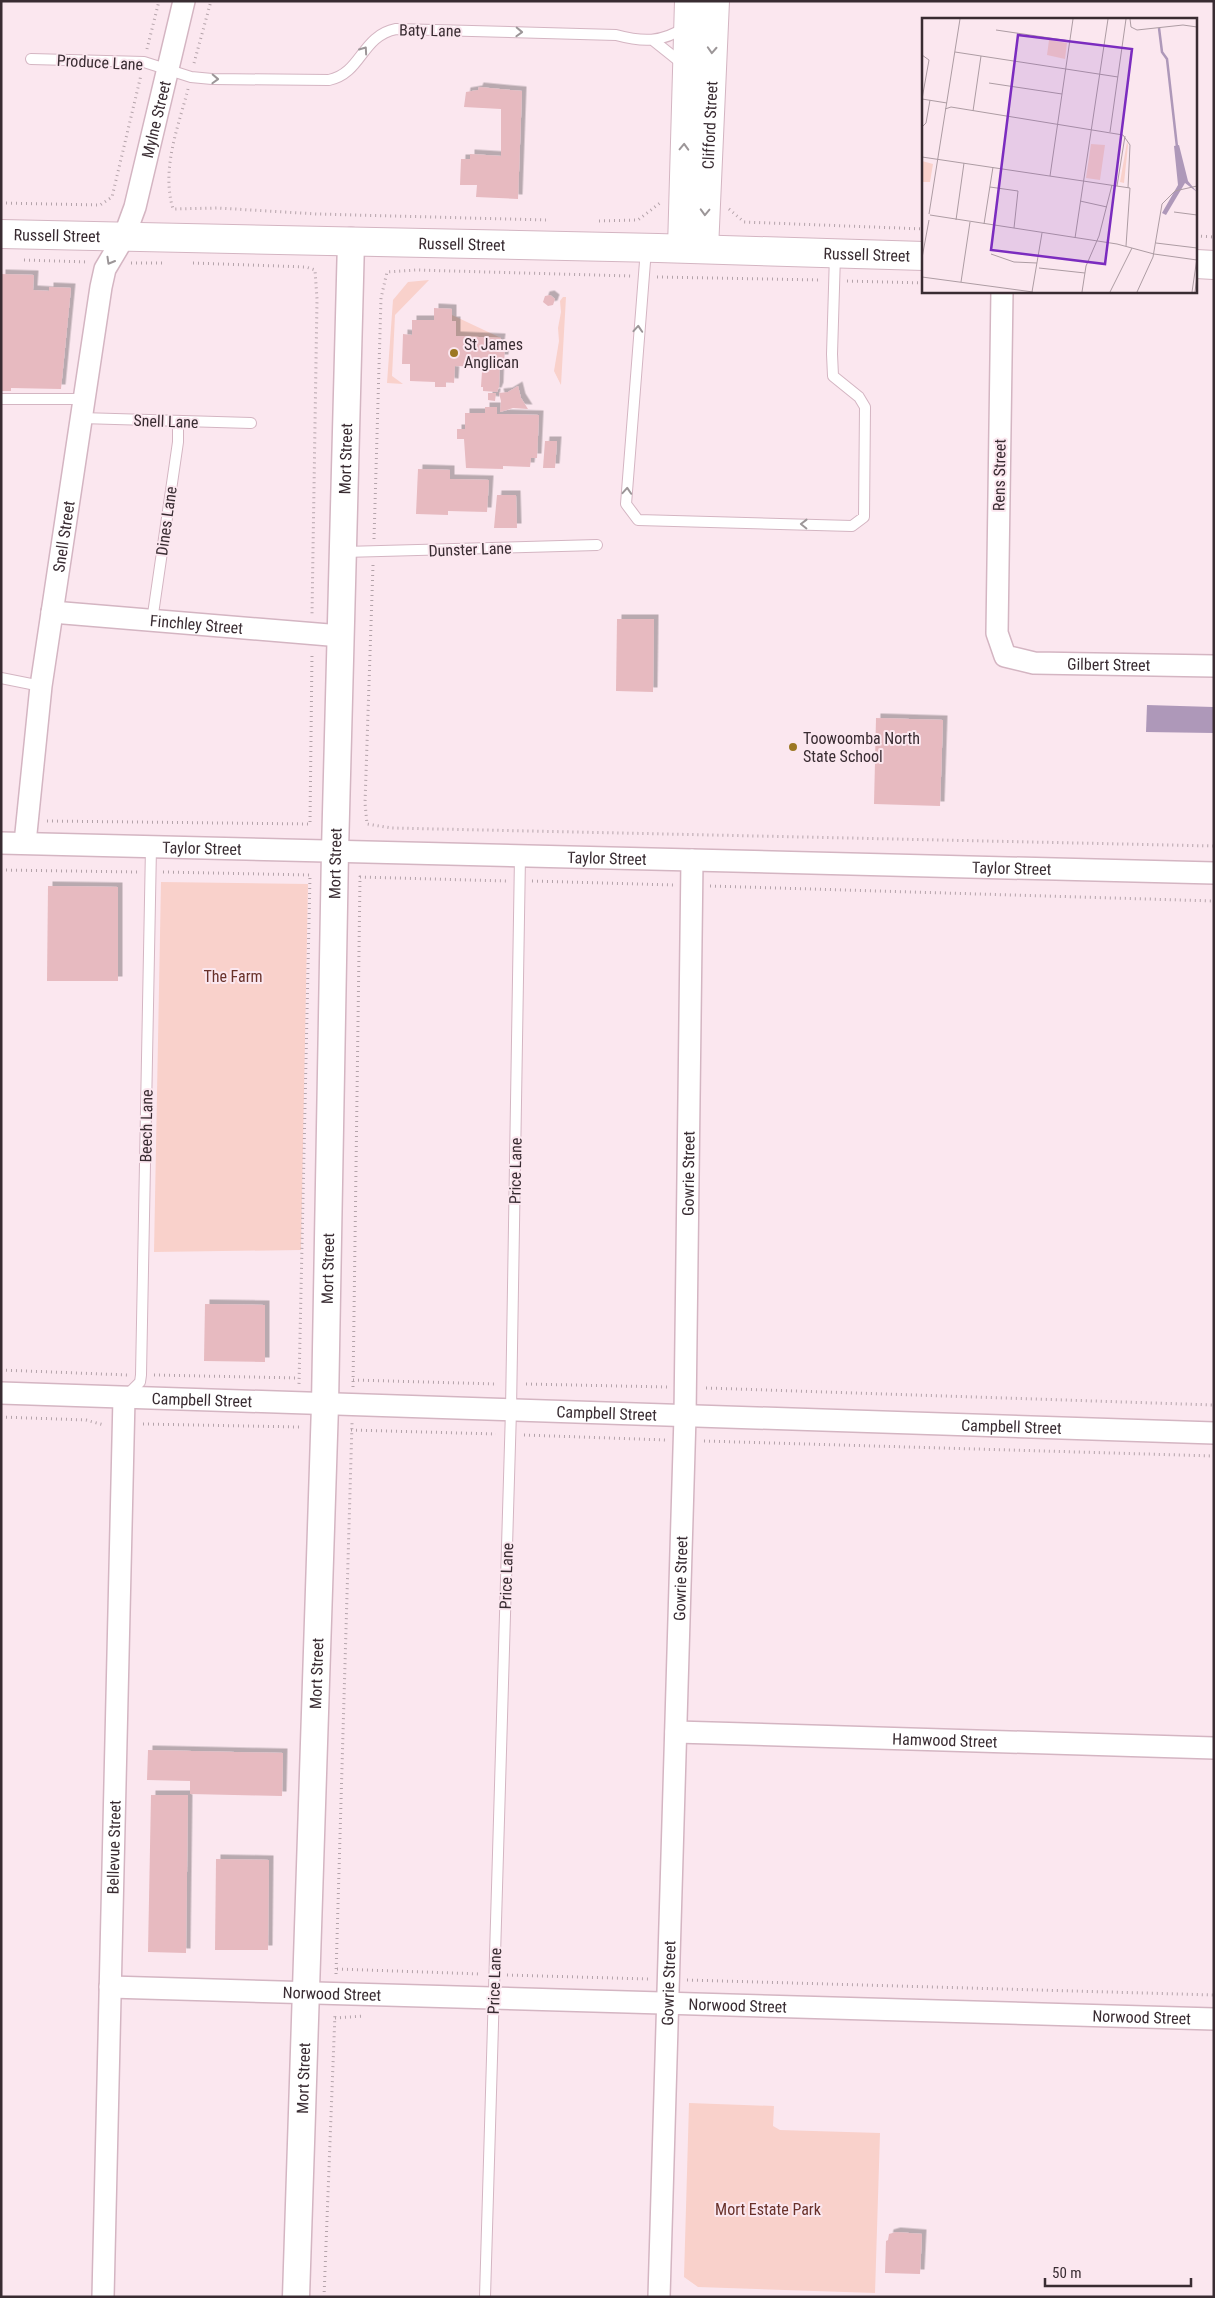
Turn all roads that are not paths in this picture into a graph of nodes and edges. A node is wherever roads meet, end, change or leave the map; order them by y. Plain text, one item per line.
1 (184, 1) edge
2 (715, 1) edge
3 (688, 13) edge
4 (654, 41) junction
5 (31, 59) dead end
6 (687, 67) junction
7 (167, 70) junction
8 (1, 234) edge
9 (351, 241) junction
10 (646, 247) junction
11 (693, 249) junction
12 (125, 250) junction
13 (835, 254) junction
14 (922, 256) edge
15 (1198, 264) edge
16 (1214, 265) edge
17 (1002, 292) edge
18 (1, 399) edge
19 (83, 408) junction
20 (178, 421) junction
21 (251, 423) dead end
22 (597, 545) dead end
23 (344, 552) junction
24 (52, 612) junction
25 (152, 620) junction
26 (341, 636) junction
27 (1005, 656) joint
28 (1214, 666) edge
29 (1, 678) edge
30 (41, 686) junction
31 (1, 843) edge
32 (25, 843) junction
33 (152, 847) junction
34 (336, 851) junction
35 (520, 856) junction
36 (692, 860) junction
37 (1214, 873) edge
38 (1, 1393) edge
39 (124, 1398) junction
40 (325, 1405) junction
41 (511, 1410) junction
42 (685, 1416) junction
43 (1214, 1432) edge
44 (676, 1732) junction
45 (1214, 1748) edge
46 (110, 1987) junction
47 (306, 1992) junction
48 (493, 1998) junction
49 (669, 2004) junction
50 (1214, 2020) edge
51 (103, 2297) edge
52 (296, 2297) edge
53 (484, 2297) edge
54 (659, 2297) edge

1 - 7 street, Mylne Street
2 -> 11 main road, Clifford Street
3 - 4 lane, Baty Lane
3 - 6 main road, Clifford Street
4 - 6 lane
7 -> 4 lane, Baty Lane
5 - 7 lane, Produce Lane
11 -> 6 main road, Clifford Street
7 - 12 street, Mylne Street
8 - 12 main road, Russell Street
9 - 10 main road, Russell Street
9 - 12 main road, Russell Street
9 - 23 street, Mort Street
10 - 11 main road, Russell Street
13 -> 10 lane
11 - 13 main road, Russell Street
12 -> 19 street, Snell Street
13 - 14 main road, Russell Street
15 - 16 main road
17 - 27 street, Rens Street
18 - 19 lane, Snell Lane
19 - 20 lane, Snell Lane
19 - 24 street, Snell Street
20 - 21 lane, Snell Lane
20 - 25 lane, Dines Lane
22 - 23 lane, Dunster Lane
23 - 26 street, Mort Street
24 - 25 street, Finchley Street
24 - 30 street, Snell Street
25 - 26 street, Finchley Street
26 - 34 street, Mort Street
27 - 28 street, Gilbert Street
29 - 30 lane
30 - 32 street, Snell Street
31 - 32 street, Taylor Street
32 - 33 street, Taylor Street
33 - 34 street, Taylor Street
33 - 39 lane, Beech Lane
34 - 35 street, Taylor Street
34 - 40 street, Mort Street
35 - 36 street, Taylor Street
35 - 41 lane, Price Lane
36 - 37 street, Taylor Street
36 - 42 street, Gowrie Street
38 - 39 street, Campbell Street
39 - 40 street, Campbell Street
39 - 46 street, Bellevue Street
40 - 41 street, Campbell Street
40 - 47 street, Mort Street
41 - 42 street, Campbell Street
41 - 48 lane, Price Lane
42 - 43 street, Campbell Street
42 - 44 street, Gowrie Street
44 - 45 street, Hamwood Street
44 - 49 street, Gowrie Street
46 - 47 street, Norwood Street
46 - 51 street, Bellevue Street
47 - 48 street, Norwood Street
47 - 52 street, Mort Street
48 - 49 street, Norwood Street
48 - 53 lane, Price Lane
49 - 50 street, Norwood Street
49 - 54 street, Gowrie Street

